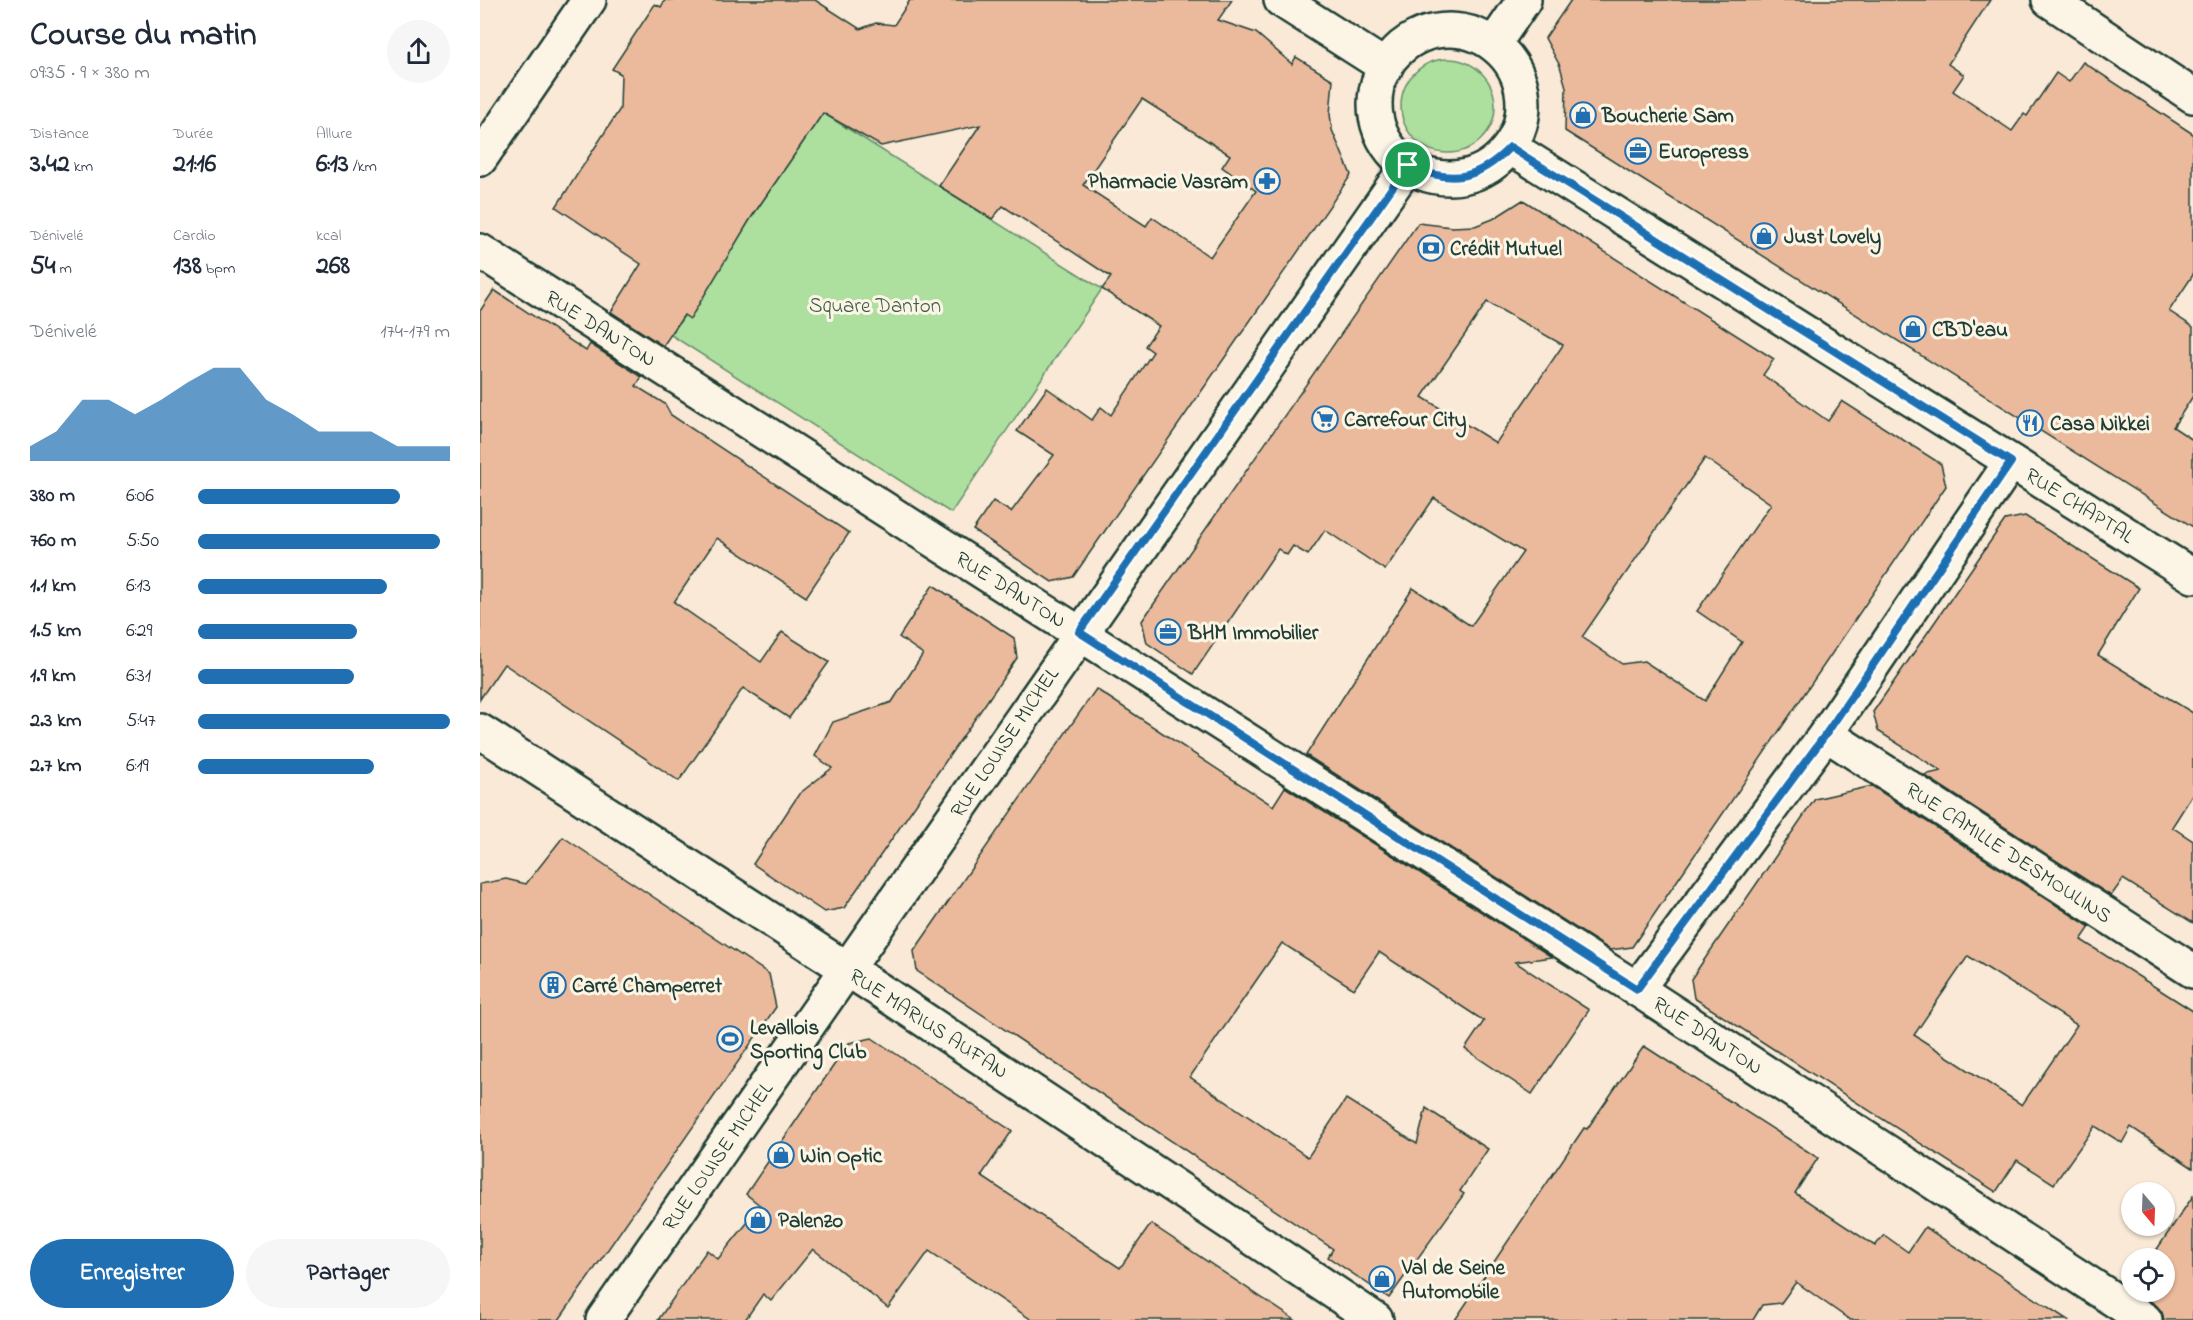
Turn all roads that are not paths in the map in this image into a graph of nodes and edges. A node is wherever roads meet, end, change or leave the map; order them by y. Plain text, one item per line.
1 (589, 0) edge
2 (1281, 0) edge
3 (1524, 0) edge
4 (2049, 0) edge
5 (1494, 44) junction
6 (1386, 66) junction
7 (2193, 96) edge
8 (1510, 147) junction
9 (480, 159) edge
10 (1408, 165) junction
11 (480, 251) edge
12 (2011, 462) junction
13 (2193, 576) edge
14 (1079, 632) junction
15 (480, 731) edge
16 (1826, 734) junction
17 (847, 969) junction
18 (2193, 971) edge
19 (1637, 989) junction
20 (603, 1320) edge
21 (1376, 1320) edge
22 (2145, 1320) edge

1 - 9 street
2 - 6 street
3 - 5 street
4 - 7 street
5 - 6 street
5 - 8 street
6 - 10 street
8 - 10 street
8 - 12 street, RUE CHAPTAL
10 - 14 street, RUE LOUISE MICHEL
11 - 14 street, RUE DANTON
12 - 13 street, RUE CHAPTAL
12 - 16 street
14 - 17 street, RUE LOUISE MICHEL
14 - 19 street, RUE DANTON
15 - 17 street, RUE MARIUS AUFAN
16 - 18 street, RUE CAMILLE DESMOULINS
16 - 19 street
17 - 20 street, RUE LOUISE MICHEL
17 - 21 street, RUE MARIUS AUFAN
19 - 22 street, RUE DANTON

